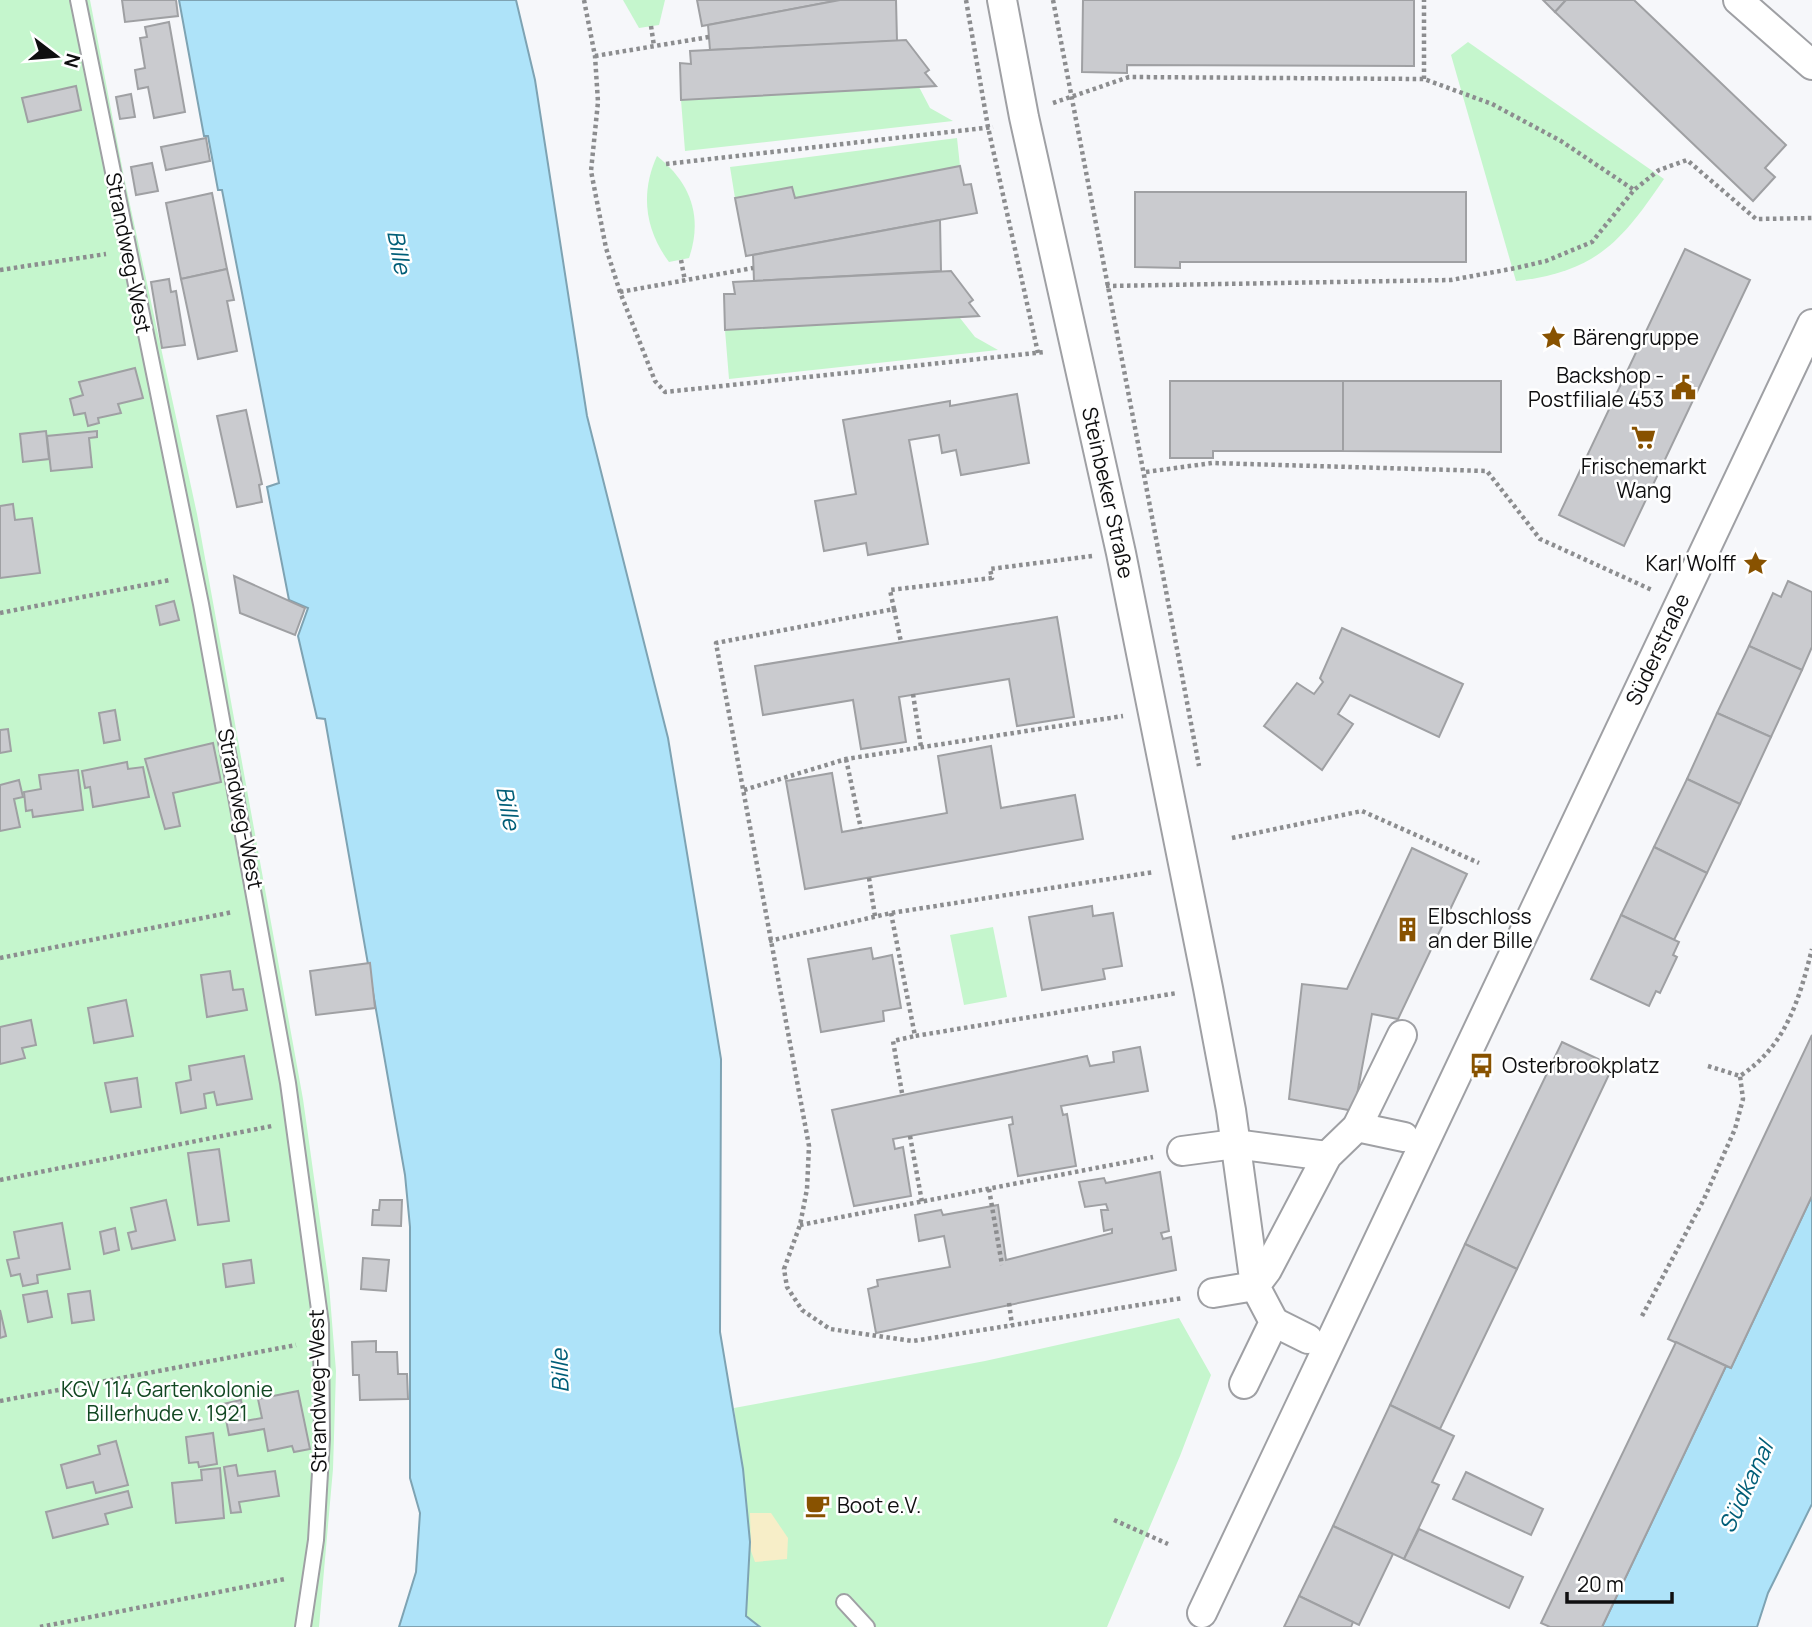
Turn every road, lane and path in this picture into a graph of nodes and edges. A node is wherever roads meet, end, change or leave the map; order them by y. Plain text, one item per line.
1 (78, 0) edge
2 (584, 0) edge
3 (965, 0) edge
4 (1002, 0) edge
5 (1053, 0) edge
6 (1424, 0) edge
7 (1738, 0) edge
8 (651, 26) dead end
9 (709, 37) dead end
10 (654, 46) junction
11 (595, 56) junction
12 (1812, 65) edge
13 (1424, 79) junction
14 (1071, 95) junction
15 (1025, 121) junction
16 (988, 127) junction
17 (666, 164) dead end
18 (1634, 190) junction
19 (1812, 218) edge
20 (128, 250) junction
21 (681, 260) dead end
22 (753, 268) dead end
23 (0, 270) edge
24 (685, 281) junction
25 (1106, 286) junction
26 (620, 292) junction
27 (1812, 324) edge
28 (1073, 346) junction
29 (1038, 353) junction
30 (1146, 472) junction
31 (1121, 553) junction
32 (195, 575) junction
33 (1677, 604) junction
34 (894, 609) junction
35 (0, 613) edge
36 (901, 642) dead end
37 (913, 694) dead end
38 (1152, 711) junction
39 (921, 747) junction
40 (846, 759) junction
41 (1200, 769) dead end
42 (744, 790) junction
43 (861, 829) dead end
44 (1232, 838) dead end
45 (1479, 863) dead end
46 (1181, 868) junction
47 (869, 878) dead end
48 (258, 907) junction
49 (891, 913) junction
50 (875, 916) junction
51 (769, 941) junction
52 (1812, 948) edge
53 (0, 958) edge
54 (1208, 988) junction
55 (1402, 1035) dead end
56 (915, 1036) junction
57 (1708, 1066) dead end
58 (1740, 1076) junction
59 (902, 1093) dead end
60 (293, 1123) junction
61 (1357, 1127) junction
62 (911, 1136) dead end
63 (1404, 1137) dead end
64 (1236, 1144) junction
65 (1182, 1151) joint
66 (1327, 1156) junction
67 (0, 1180) edge
68 (989, 1189) junction
69 (922, 1202) junction
70 (800, 1225) junction
71 (1002, 1265) dead end
72 (1255, 1286) junction
73 (1213, 1293) joint
74 (1009, 1303) dead end
75 (1642, 1316) dead end
76 (1273, 1322) junction
77 (1012, 1325) junction
78 (1308, 1339) dead end
79 (321, 1340) junction
80 (1244, 1384) dead end
81 (0, 1401) edge
82 (1114, 1520) dead end
83 (1168, 1544) dead end
84 (310, 1575) junction
85 (844, 1602) dead end
86 (1197, 1622) edge
87 (40, 1627) edge
88 (303, 1627) edge
89 (867, 1627) edge

1 - 20 lane, Strandweg-West
2 - 11 path
3 - 16 path
4 - 15 street, Steinbeker Straße
5 - 14 path
6 - 13 path
7 - 12 street
8 - 10 path
9 - 10 path
10 - 11 path
11 - 26 path
13 - 14 path
13 - 18 path
14 - 15 path
14 - 25 path
15 - 16 path
15 - 28 street, Steinbeker Straße
16 - 17 path
16 - 29 path
18 - 19 path
18 - 25 path
20 - 23 path
20 - 32 lane, Strandweg-West
21 - 24 path
22 - 24 path
24 - 26 path
25 - 30 path
26 - 29 path
27 - 33 street, Süderstraße
28 - 29 path
28 - 31 street, Steinbeker Straße
30 - 33 path
30 - 41 path
31 - 34 path
31 - 38 street, Steinbeker Straße
32 - 35 path
32 - 48 lane, Strandweg-West
33 - 86 street, Süderstraße
34 - 36 path
34 - 42 path
37 - 39 path
38 - 39 path
38 - 46 street, Steinbeker Straße
39 - 40 path
40 - 42 path
40 - 43 path
42 - 51 path
44 - 45 path
46 - 49 path
46 - 54 street, Steinbeker Straße
47 - 50 path
48 - 53 path
48 - 60 lane, Strandweg-West
49 - 50 path
49 - 56 path
50 - 51 path
51 - 70 path
52 - 58 path
54 - 56 path
54 - 64 street
55 - 61 street
56 - 59 path
57 - 58 path
58 - 75 path
60 - 67 path
60 - 79 lane, Strandweg-West
61 - 63 street
61 - 66 street
62 - 69 path
64 - 65 street
64 - 66 street
64 - 72 street
65 - 68 path
66 - 72 street
68 - 69 path
68 - 71 path
69 - 70 path
70 - 77 path
72 - 73 street
72 - 76 street
73 - 77 path
74 - 77 path
76 - 78 street
76 - 80 street
79 - 81 path
79 - 84 lane, Strandweg-West
82 - 83 path
84 - 87 path
84 - 88 lane, Strandweg-West
85 - 89 lane

